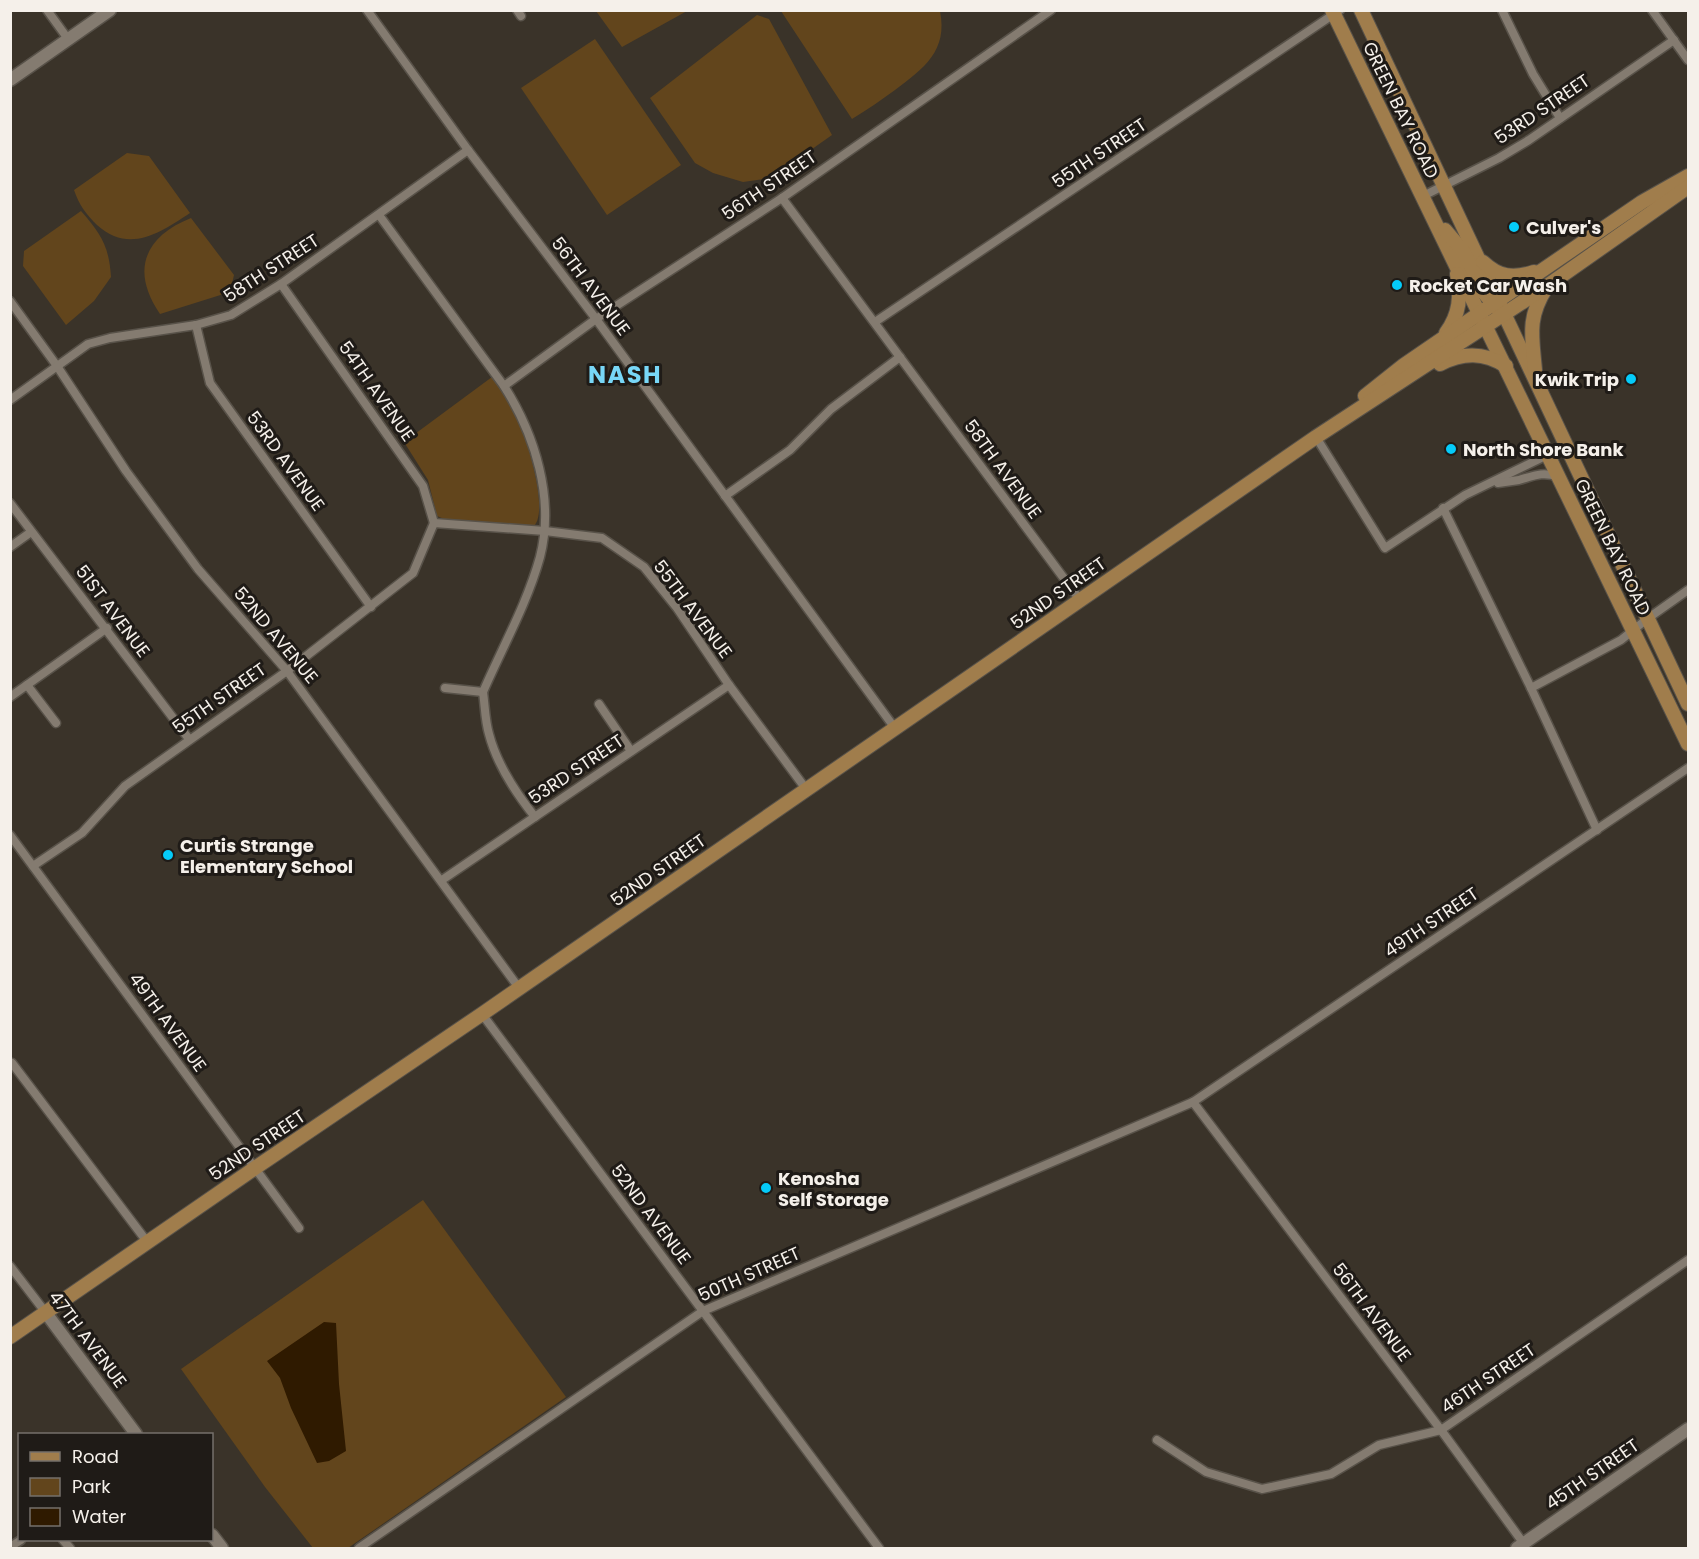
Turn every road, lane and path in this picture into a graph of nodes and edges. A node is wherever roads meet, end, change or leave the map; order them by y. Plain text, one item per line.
1 (47, 10) edge
2 (110, 10) edge
3 (367, 10) edge
4 (1051, 10) edge
5 (1361, 10) edge
6 (1502, 10) edge
7 (1652, 10) edge
8 (1336, 12) edge
9 (68, 39) junction
10 (1674, 40) junction
11 (1689, 60) edge
12 (10, 80) edge
13 (1560, 118) junction
14 (468, 150) junction
15 (1689, 176) edge
16 (1443, 186) junction
17 (1689, 187) edge
18 (1423, 196) junction
19 (782, 198) junction
20 (379, 215) junction
21 (1434, 217) junction
22 (1454, 257) junction
23 (1478, 257) junction
24 (1544, 269) junction
25 (281, 284) junction
26 (1547, 286) junction
27 (10, 301) edge
28 (1492, 311) junction
29 (596, 319) junction
30 (875, 322) junction
31 (196, 325) junction
32 (1443, 338) junction
33 (900, 357) junction
34 (57, 366) junction
35 (1506, 366) junction
36 (1537, 384) junction
37 (504, 386) junction
38 (1387, 390) junction
39 (10, 400) edge
40 (1320, 434) junction
41 (1566, 446) junction
42 (1548, 455) junction
43 (1559, 477) junction
44 (1492, 484) junction
45 (725, 496) junction
46 (10, 503) edge
47 (1443, 508) junction
48 (434, 524) junction
49 (545, 531) junction
50 (32, 532) junction
51 (10, 547) edge
52 (1689, 590) edge
53 (1080, 600) junction
54 (371, 607) junction
55 (1647, 619) junction
56 (107, 628) junction
57 (1634, 631) junction
58 (287, 671) junction
59 (27, 685) junction
60 (729, 685) junction
61 (445, 688) dead end
62 (1531, 688) junction
63 (483, 692) junction
64 (10, 697) edge
65 (599, 704) dead end
66 (1689, 704) edge
67 (56, 723) dead end
68 (894, 727) junction
69 (189, 739) junction
70 (1689, 744) edge
71 (631, 751) junction
72 (1689, 768) edge
73 (806, 789) junction
74 (535, 817) junction
75 (1597, 830) junction
76 (10, 835) edge
77 (33, 866) junction
78 (442, 880) junction
79 (519, 988) junction
80 (482, 1014) junction
81 (12, 1063) dead end
82 (1193, 1102) junction
83 (255, 1168) junction
84 (299, 1228) dead end
85 (148, 1243) junction
86 (1689, 1260) edge
87 (10, 1266) edge
88 (703, 1311) junction
89 (45, 1313) junction
90 (10, 1337) edge
91 (1689, 1429) edge
92 (1441, 1430) junction
93 (135, 1433) edge
94 (1156, 1440) dead end
95 (1520, 1546) edge
96 (359, 1548) edge
97 (879, 1548) edge

1 - 9 street
2 - 9 street
3 - 14 street, 56TH AVENUE
4 - 19 street, 56TH STREET
5 - 16 main road, GREEN BAY ROAD
6 - 13 street
7 - 10 street
8 - 18 main road, GREEN BAY ROAD
8 - 30 street, 55TH STREET
9 - 12 street
10 - 11 street
10 - 13 street, 53RD STREET
13 - 16 street, 53RD STREET
14 - 20 street, 58TH STREET
14 - 29 street, 56TH AVENUE
15 - 24 main road, 52ND STREET
16 - 18 street, 53RD STREET
16 - 23 main road, GREEN BAY ROAD
17 - 26 main road, 52ND STREET
18 - 21 main road, GREEN BAY ROAD
19 - 29 street, 56TH STREET
19 - 30 street, 58TH AVENUE
20 - 25 street, 58TH STREET
20 - 37 street
21 - 22 main road, GREEN BAY ROAD
21 - 28 main road
22 - 28 main road, GREEN BAY ROAD
22 - 32 main road
23 - 24 main road
23 - 28 main road, GREEN BAY ROAD
24 - 28 main road, 52ND STREET
25 - 31 street, 58TH STREET
25 - 48 street, 54TH AVENUE
26 - 28 main road, 52ND STREET
26 - 36 main road
27 - 34 street, 52ND AVENUE
28 - 32 main road, 52ND STREET
28 - 35 main road, GREEN BAY ROAD
28 - 36 main road, GREEN BAY ROAD
28 - 38 main road, 52ND STREET
29 - 37 street, 56TH STREET
29 - 45 street, 56TH AVENUE
30 - 33 street, 58TH AVENUE
31 - 34 street, 58TH STREET
31 - 54 street, 53RD AVENUE
32 - 40 main road, 52ND STREET
33 - 45 street
33 - 53 street, 58TH AVENUE
34 - 39 street, 58TH STREET
34 - 58 street, 52ND AVENUE
35 - 38 main road
35 - 42 main road, GREEN BAY ROAD
36 - 41 main road, GREEN BAY ROAD
37 - 49 street
38 - 40 main road, 52ND STREET
40 - 47 street
40 - 53 main road, 52ND STREET
41 - 42 street
41 - 55 main road, GREEN BAY ROAD
42 - 43 main road, GREEN BAY ROAD
42 - 44 street
43 - 44 street
43 - 57 main road, GREEN BAY ROAD
44 - 47 street
45 - 68 street, 56TH AVENUE
46 - 50 street, 51ST AVENUE
47 - 62 street
48 - 49 street, 55TH AVENUE
48 - 54 street, 55TH STREET
49 - 60 street, 55TH AVENUE
49 - 63 street
50 - 51 street
50 - 56 street, 51ST AVENUE
52 - 55 street
53 - 68 main road, 52ND STREET
54 - 58 street, 55TH STREET
55 - 57 street
55 - 66 main road, GREEN BAY ROAD
56 - 59 street
56 - 69 street, 51ST AVENUE
57 - 62 street
57 - 70 main road, GREEN BAY ROAD
58 - 69 street, 55TH STREET
58 - 78 street, 52ND AVENUE
59 - 64 street
59 - 67 street
60 - 71 street, 53RD STREET
60 - 73 street, 55TH AVENUE
61 - 63 street
62 - 75 street
63 - 74 street
65 - 71 street
68 - 73 main road, 52ND STREET
69 - 77 street, 55TH STREET
71 - 74 street, 53RD STREET
72 - 75 street, 49TH STREET
73 - 79 main road, 52ND STREET
74 - 78 street, 53RD STREET
75 - 82 street, 49TH STREET
76 - 77 street, 49TH AVENUE
77 - 83 street, 49TH AVENUE
78 - 79 street, 52ND AVENUE
79 - 80 main road, 52ND STREET
80 - 83 main road, 52ND STREET
80 - 88 street, 52ND AVENUE
81 - 85 street
82 - 88 street, 50TH STREET
82 - 92 street, 56TH AVENUE
83 - 84 street, 49TH AVENUE
83 - 85 main road, 52ND STREET
85 - 89 main road, 52ND STREET
86 - 92 street, 46TH STREET
87 - 89 street, 47TH AVENUE
88 - 96 street, 50TH STREET
88 - 97 street, 52ND AVENUE
89 - 90 main road, 52ND STREET
89 - 93 street, 47TH AVENUE
91 - 95 street, 45TH STREET
92 - 94 street, 46TH STREET
92 - 95 street, 56TH AVENUE

